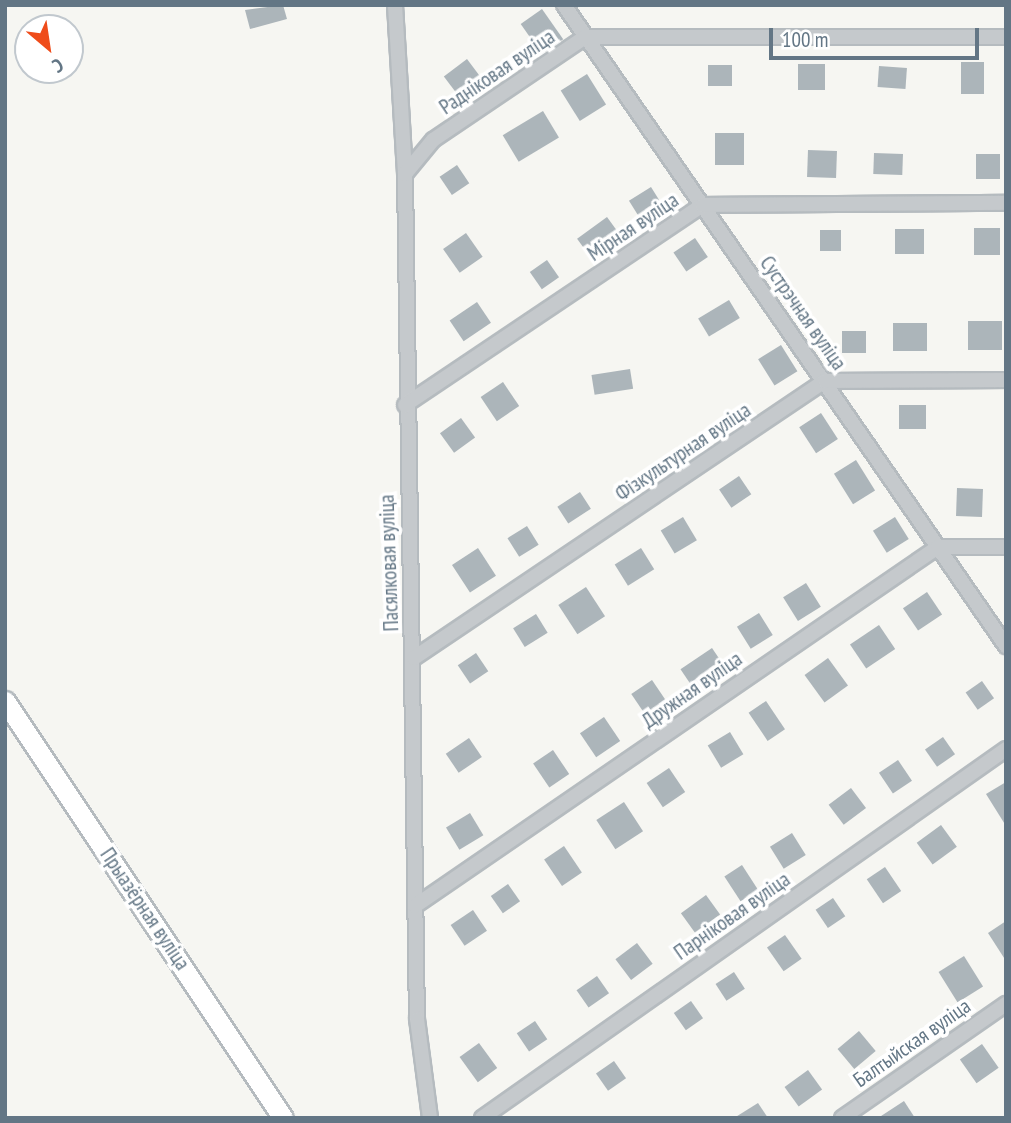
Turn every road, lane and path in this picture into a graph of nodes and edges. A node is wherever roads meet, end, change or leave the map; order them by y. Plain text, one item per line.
1 (395, 5) edge
2 (564, 5) edge
3 (585, 37) junction
4 (1006, 37) edge
5 (405, 174) junction
6 (1006, 203) edge
7 (703, 205) junction
8 (1006, 380) edge
9 (825, 382) junction
10 (405, 405) junction
11 (938, 547) junction
12 (1006, 547) edge
13 (1006, 646) edge
14 (414, 658) junction
15 (5, 701) edge
16 (1006, 750) edge
17 (415, 906) junction
18 (1006, 1004) edge
19 (283, 1118) edge
20 (430, 1118) edge
21 (482, 1118) edge
22 (842, 1118) edge

1 - 5 street, Пасялковая вуліца
2 - 3 street, Сустрэчная вуліца
3 - 4 street, Радніковая вуліца
3 - 5 street, Радніковая вуліца
3 - 7 street, Сустрэчная вуліца
5 - 10 street, Пасялковая вуліца
6 - 7 street, Мірная вуліца
7 - 9 street, Сустрэчная вуліца
7 - 10 street, Мірная вуліца
8 - 9 street
9 - 11 street, Сустрэчная вуліца
9 - 14 street, Фізкультурная вуліца
10 - 14 street, Пасялковая вуліца
11 - 12 street
11 - 13 street, Сустрэчная вуліца
11 - 17 street, Дружная вуліца
14 - 17 street, Пасялковая вуліца
15 - 19 street, Прыазёрная вуліца
16 - 21 street, Парніковая вуліца
17 - 20 street, Пасялковая вуліца
18 - 22 street, Балтыйская вуліца

